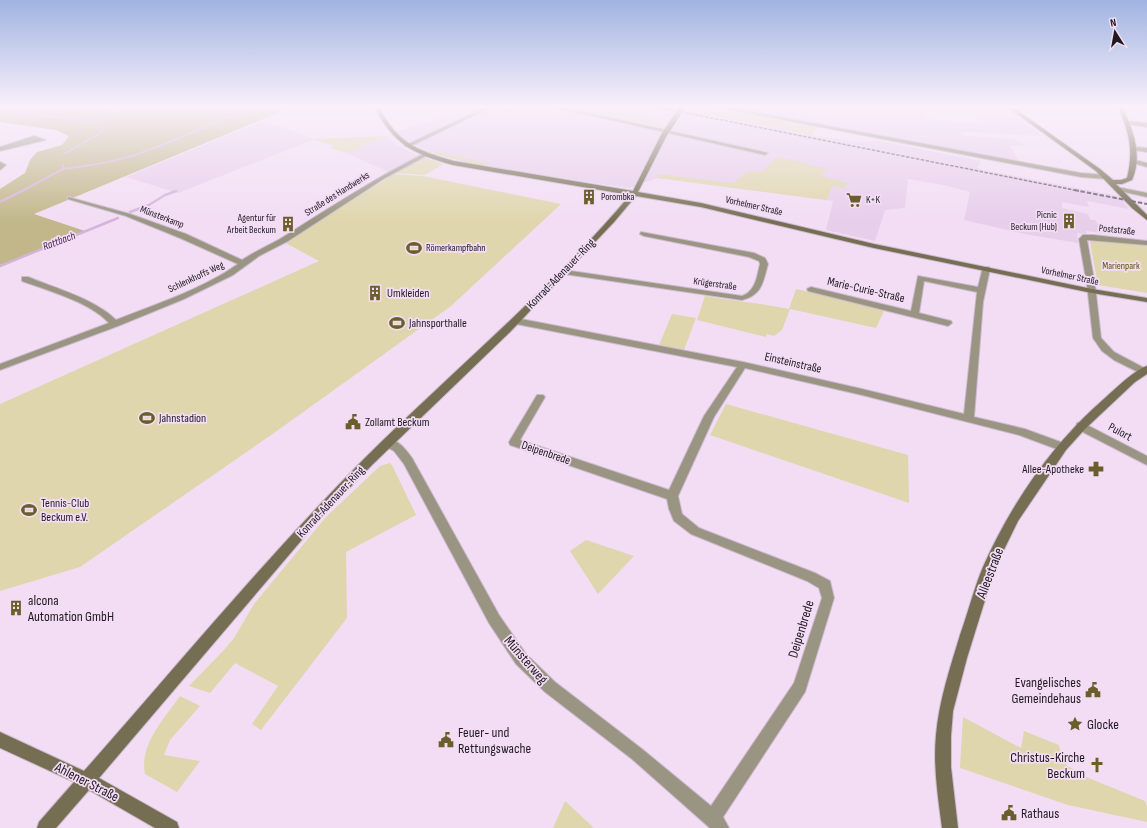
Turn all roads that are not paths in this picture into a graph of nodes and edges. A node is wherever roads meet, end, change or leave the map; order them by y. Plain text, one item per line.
1 (13, 145) edge
2 (21, 145) edge
3 (410, 145) edge
4 (659, 145) edge
5 (727, 145) edge
6 (919, 145) edge
7 (1061, 145) edge
8 (1135, 145) edge
9 (407, 146) joint
10 (0, 149) edge
11 (1136, 149) junction
12 (1147, 150) edge
13 (765, 153) dead end
14 (425, 155) junction
15 (987, 161) dead end
16 (1134, 162) junction
17 (0, 164) edge
18 (1147, 165) edge
19 (0, 168) edge
20 (1106, 177) junction
21 (1112, 182) junction
22 (1117, 189) junction
23 (635, 193) junction
24 (1147, 195) edge
25 (70, 198) dead end
26 (1147, 218) edge
27 (644, 234) dead end
28 (282, 241) joint
29 (1147, 243) edge
30 (244, 264) junction
31 (986, 269) junction
32 (564, 272) junction
33 (24, 279) dead end
34 (811, 289) dead end
35 (981, 290) junction
36 (1092, 291) junction
37 (1147, 300) edge
38 (915, 314) junction
39 (516, 321) junction
40 (948, 323) dead end
41 (115, 324) junction
42 (743, 365) junction
43 (0, 367) edge
44 (1145, 370) edge
45 (540, 397) dead end
46 (969, 419) junction
47 (1081, 426) junction
48 (389, 443) junction
49 (1062, 447) junction
50 (1147, 461) edge
51 (672, 496) junction
52 (0, 740) edge
53 (87, 780) junction
54 (717, 823) edge
55 (45, 828) edge
56 (171, 828) edge
57 (950, 828) edge

1 - 10 street
2 - 10 street
3 - 9 street
4 - 23 street, Konrad-Adenauer-Ring, bridge
5 - 13 street
6 - 20 street
7 - 20 street
8 - 11 street
9 - 14 street, Vorhelmer Straße
11 - 12 street
11 - 16 street
14 - 23 street, Vorhelmer Straße
14 - 28 street, Straße des Handwerks
15 - 21 street
16 - 18 street
16 - 21 street
17 - 19 street
20 - 21 street
21 - 22 street
22 - 24 street
22 - 26 street
23 - 31 street, Vorhelmer Straße
23 - 32 street, Konrad-Adenauer-Ring
25 - 30 street, Münsterkamp
27 - 32 street, Krügerstraße
28 - 30 street, Schlenkhoffs Weg
29 - 36 street, Poststraße
30 - 41 street, Schlenkhoffs Weg
31 - 35 street
31 - 36 street, Vorhelmer Straße
32 - 39 street, Konrad-Adenauer-Ring
33 - 41 street
34 - 38 street, Marie-Curie-Straße
35 - 38 street, Marie-Curie-Straße
35 - 46 street
36 - 37 street, Vorhelmer Straße
36 - 44 street
38 - 40 street, Marie-Curie-Straße
39 - 42 street, Einsteinstraße
39 - 48 street, Konrad-Adenauer-Ring
41 - 43 street, Schlenkhoffs Weg
42 - 46 street, Einsteinstraße
42 - 51 street
44 - 47 street, Alleestraße
45 - 51 street, Deipenbrede
46 - 49 street, Einsteinstraße
47 - 49 street, Alleestraße
47 - 50 street, Pulort
48 - 53 street, Konrad-Adenauer-Ring
48 - 54 street, Münsterweg
49 - 57 street, Alleestraße
51 - 54 street, Deipenbrede
52 - 53 street, Ahlener Straße
53 - 55 street, Konrad-Adenauer-Ring
53 - 56 street, Ahlener Straße

